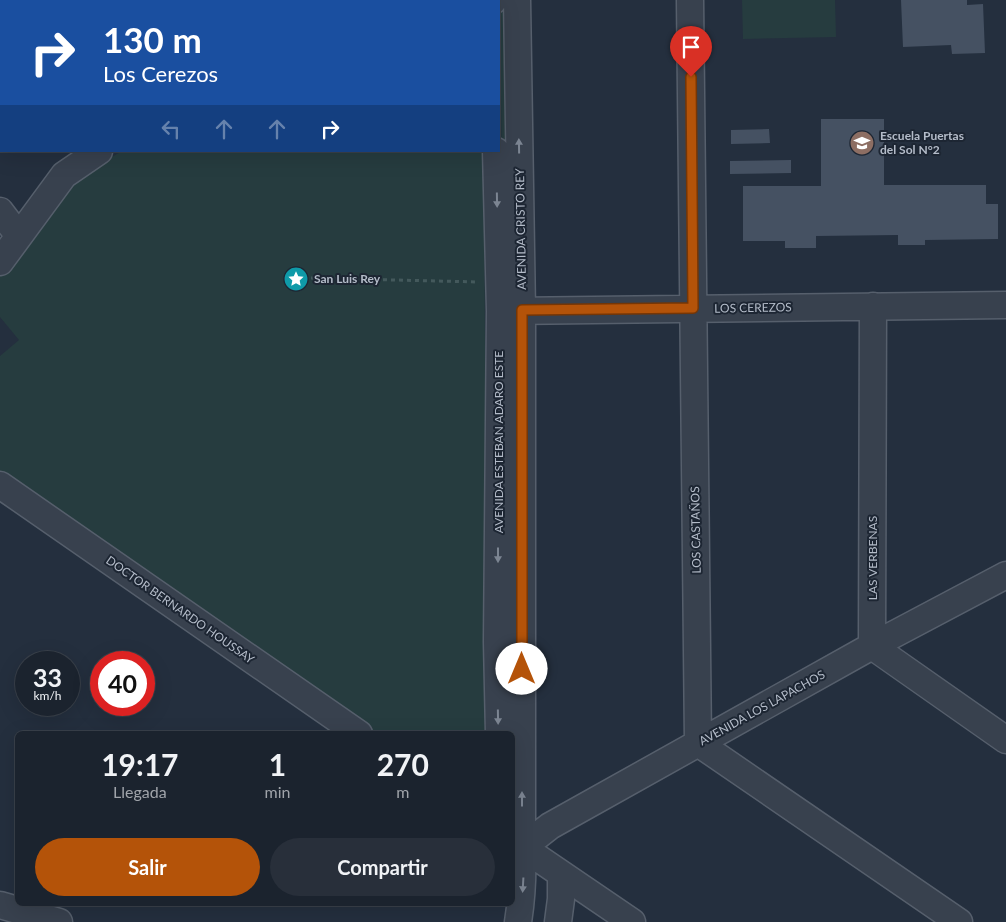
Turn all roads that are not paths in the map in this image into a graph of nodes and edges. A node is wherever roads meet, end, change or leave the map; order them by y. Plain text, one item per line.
1 (517, 0) edge
2 (690, 0) edge
3 (96, 152) edge
4 (496, 152) edge
5 (67, 163) edge
6 (0, 211) edge
7 (19, 236) junction
8 (0, 262) edge
9 (1006, 304) edge
10 (873, 306) junction
11 (693, 308) junction
12 (511, 311) junction
13 (0, 486) edge
14 (1006, 575) edge
15 (872, 646) junction
16 (355, 731) edge
17 (498, 731) edge
18 (1006, 740) edge
19 (698, 743) junction
20 (517, 844) edge
21 (561, 874) junction
22 (0, 905) edge
23 (59, 922) edge
24 (518, 922) edge
25 (558, 922) edge
26 (632, 922) edge
27 (959, 922) edge

12 -> 1 street, AVENIDA CRISTO REY
2 - 11 street, LOS CASTAÑOS
3 - 5 street
4 -> 12 street, AVENIDA ESTEBAN ADARO ESTE
5 - 7 street
6 - 7 street
7 - 8 street
9 - 10 street, LOS CEREZOS
10 - 11 street, LOS CEREZOS
10 - 15 street, LAS VERBENAS
11 - 12 street, LOS CEREZOS
11 - 19 street, LOS CASTAÑOS
12 -> 17 street, AVENIDA ESTEBAN ADARO ESTE
20 -> 12 street, AVENIDA CRISTO REY
13 - 16 street, DOCTOR BERNARDO HOUSSAY
14 - 15 street, AVENIDA LOS LAPACHOS
15 - 18 street
15 - 19 street, AVENIDA LOS LAPACHOS
19 - 20 street, AVENIDA LOS LAPACHOS
19 - 27 street
20 - 21 street
20 -> 24 street, AVENIDA CRISTO REY
21 - 25 street
21 - 26 street
22 - 23 street

